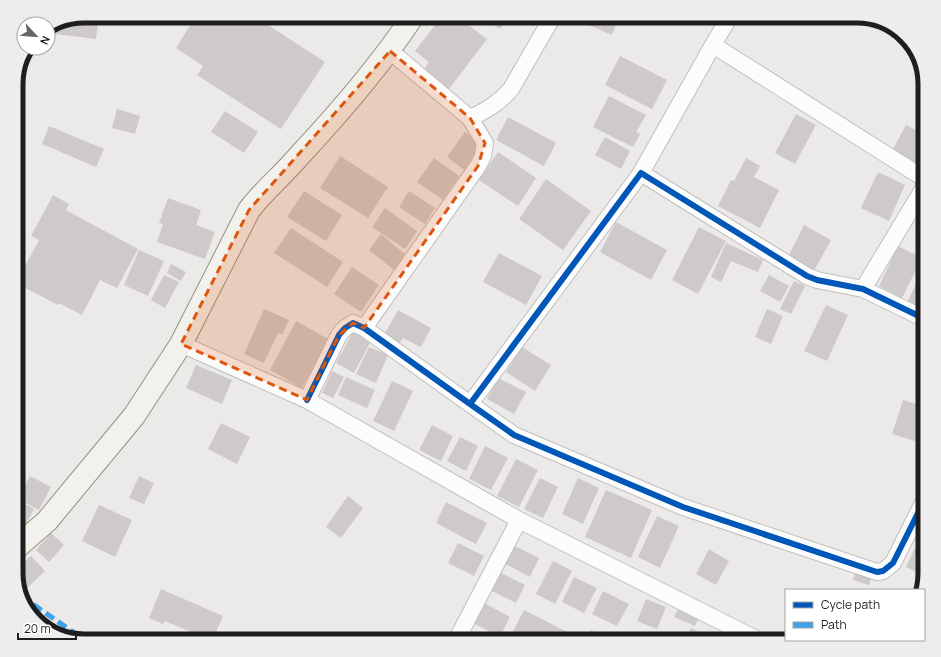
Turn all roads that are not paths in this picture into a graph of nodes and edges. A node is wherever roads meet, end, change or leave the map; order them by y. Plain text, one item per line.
1 (409, 23) edge
2 (549, 23) edge
3 (726, 23) edge
4 (713, 45) junction
5 (390, 51) junction
6 (470, 118) junction
7 (641, 173) junction
8 (918, 175) edge
9 (918, 198) edge
10 (863, 289) junction
11 (918, 316) edge
12 (364, 328) junction
13 (181, 344) junction
14 (307, 400) junction
15 (470, 404) junction
16 (918, 513) edge
17 (519, 520) junction
18 (23, 542) edge
19 (460, 634) edge
20 (746, 634) edge

1 - 5 main road
2 - 6 street
3 - 4 street
4 - 7 street
4 - 8 street
5 - 6 street
5 - 13 main road
6 - 12 street
7 - 10 street
7 - 15 street
9 - 10 street
10 - 11 street
12 - 14 street
12 - 15 street
13 - 14 street
13 - 18 main road
14 - 17 street
15 - 16 street
17 - 19 street
17 - 20 street

